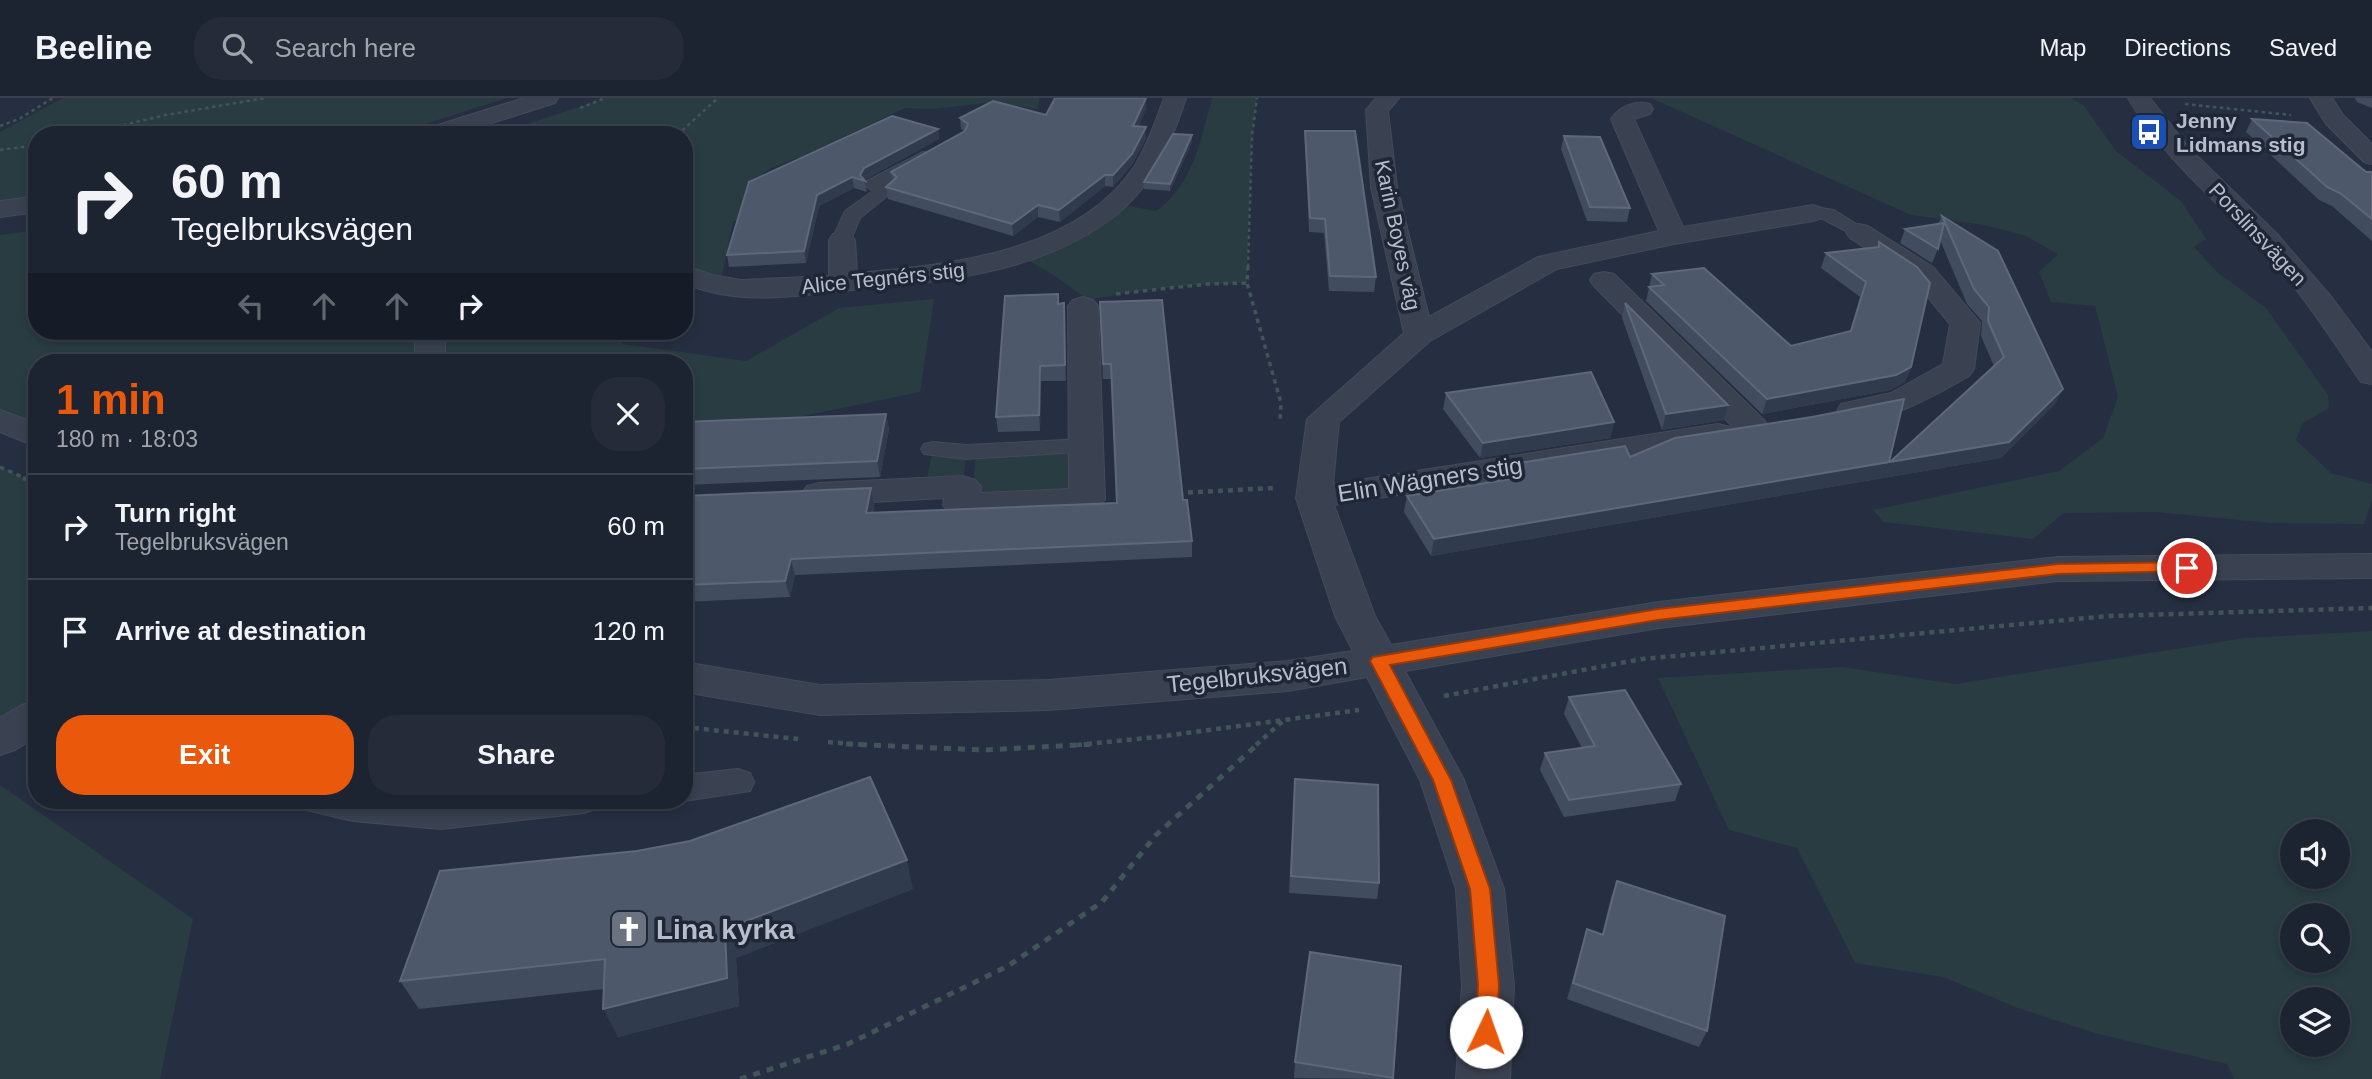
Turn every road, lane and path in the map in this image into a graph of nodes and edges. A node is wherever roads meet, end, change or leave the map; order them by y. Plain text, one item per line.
1 (53, 98) edge
2 (265, 98) edge
3 (547, 98) edge
4 (718, 98) edge
5 (1175, 98) edge
6 (1257, 98) edge
7 (1388, 98) edge
8 (2140, 98) edge
9 (2321, 98) edge
10 (2180, 103) dead end
11 (1642, 109) dead end
12 (2333, 119) junction
13 (120, 126) edge
14 (458, 126) edge
15 (687, 126) edge
16 (0, 127) edge
17 (28, 146) edge
18 (937, 149) edge
19 (0, 150) edge
20 (2372, 157) edge
21 (28, 205) edge
22 (0, 209) edge
23 (1813, 213) joint
24 (1858, 232) joint
25 (1674, 236) junction
26 (842, 240) joint
27 (693, 276) edge
28 (1604, 280) dead end
29 (843, 283) junction
30 (1097, 301) joint
31 (1419, 335) junction
32 (2368, 365) edge
33 (1819, 417) edge
34 (0, 420) edge
35 (28, 433) edge
36 (1085, 446) junction
37 (933, 449) dead end
38 (966, 452) junction
39 (0, 467) edge
40 (28, 480) edge
41 (963, 487) junction
42 (1176, 493) edge
43 (1300, 493) junction
44 (792, 495) edge
45 (2372, 566) edge
46 (2372, 608) edge
47 (1379, 661) junction
48 (693, 685) edge
49 (1402, 704) junction
50 (1284, 720) dead end
51 (28, 722) edge
52 (0, 739) edge
53 (738, 782) dead end
54 (693, 787) edge
55 (373, 809) edge
56 (504, 809) edge
57 (740, 1079) edge
58 (1483, 1079) edge

1 - 16 path
2 - 13 path
3 - 14 street
4 - 15 path
5 - 29 street, Alice Tegnérs stig
6 - 30 path
7 - 31 street, Karin Boyes väg
8 - 32 street, Porslinsvägen
9 - 12 street
10 - 12 path
11 - 25 street
12 - 20 street
17 - 19 path
18 - 26 lane
21 - 22 street
23 - 24 lane
23 - 25 street
24 - 33 street
25 - 31 street
26 - 29 street
27 - 29 street, Alice Tegnérs stig
28 - 43 street, Elin Wägners stig
30 - 36 street
31 - 43 street
34 - 35 street
36 - 38 lane
36 - 41 street
37 - 38 lane
38 - 41 lane
39 - 40 path
41 - 44 street
42 - 43 path
43 - 47 street
45 - 47 street, Tegelbruksvägen
46 - 49 path
47 - 48 street, Tegelbruksvägen
47 - 49 street
49 - 58 street
50 - 57 path
51 - 52 street
53 - 54 lane
55 - 56 lane

